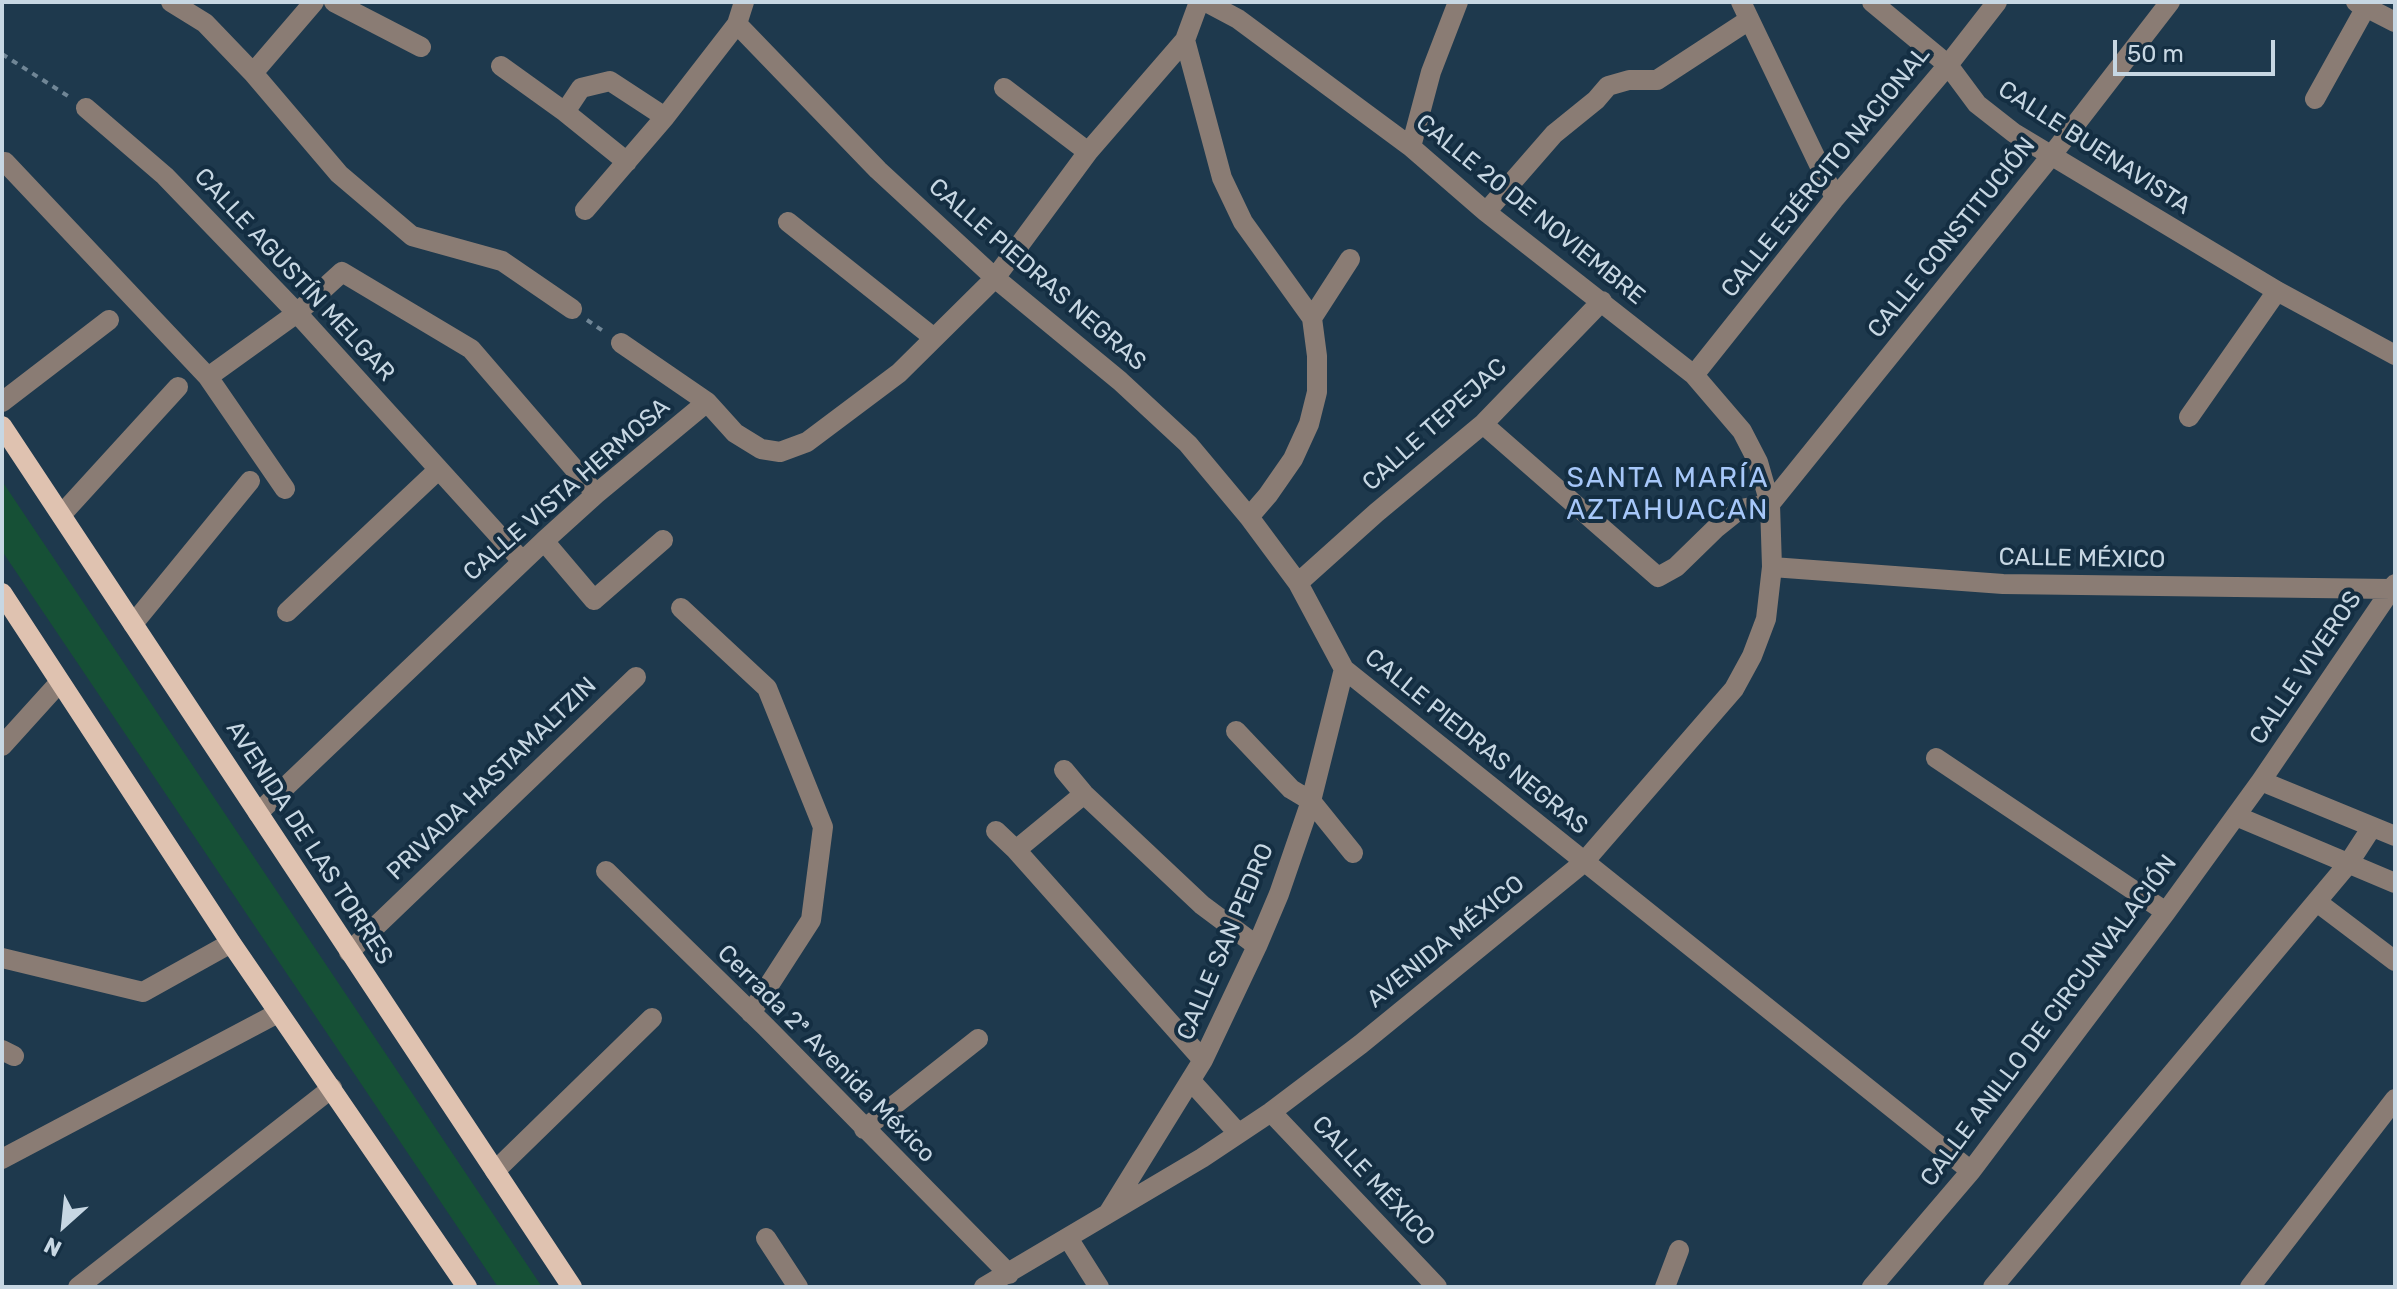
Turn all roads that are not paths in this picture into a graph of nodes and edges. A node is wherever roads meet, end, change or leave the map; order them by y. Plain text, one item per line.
1 (171, 2) edge
2 (314, 2) edge
3 (334, 2) edge
4 (744, 2) edge
5 (1199, 2) edge
6 (1206, 2) edge
7 (1458, 2) edge
8 (1872, 2) edge
9 (1997, 2) edge
10 (2170, 2) edge
11 (2361, 5) edge
12 (1243, 11) edge
13 (1745, 11) edge
14 (2395, 22) edge
15 (737, 24) junction
16 (1185, 40) junction
17 (421, 47) dead end
18 (1948, 65) junction
19 (501, 66) dead end
20 (253, 73) junction
21 (1004, 88) dead end
22 (2315, 99) dead end
23 (86, 108) road end
24 (565, 112) junction
25 (665, 117) junction
26 (1411, 147) junction
27 (1088, 152) junction
28 (2051, 156) junction
29 (5, 162) dead end
30 (627, 162) junction
31 (1835, 198) junction
32 (585, 210) dead end
33 (1486, 212) junction
34 (788, 222) dead end
35 (1350, 259) dead end
36 (995, 278) junction
37 (2277, 291) junction
38 (1602, 301) junction
39 (572, 309) road end
40 (297, 313) junction
41 (1312, 318) junction
42 (109, 320) dead end
43 (934, 338) junction
44 (621, 343) road end
45 (2395, 355) edge
46 (1694, 375) junction
47 (208, 377) junction
48 (178, 387) dead end
49 (2, 402) edge
50 (707, 402) junction
51 (2189, 417) dead end
52 (1483, 424) junction
53 (2, 426) edge
54 (438, 470) junction
55 (250, 481) dead end
56 (285, 489) dead end
57 (596, 494) junction
58 (1770, 504) junction
59 (62, 514) junction
60 (1249, 517) junction
61 (663, 540) dead end
62 (544, 541) junction
63 (522, 561) junction
64 (1772, 567) junction
65 (1298, 583) junction
66 (2393, 586) edge
67 (2, 593) edge
68 (681, 608) dead end
69 (287, 612) dead end
70 (133, 624) junction
71 (1344, 669) junction
72 (636, 677) dead end
73 (59, 683) junction
74 (1236, 731) dead end
75 (2, 746) edge
76 (1936, 758) dead end
77 (1064, 770) dead end
78 (2261, 781) junction
79 (1084, 794) junction
80 (1311, 801) junction
81 (258, 813) junction
82 (2236, 816) junction
83 (2372, 827) junction
84 (996, 831) dead end
85 (2395, 836) edge
86 (1016, 850) junction
87 (1353, 853) dead end
88 (1583, 863) junction
89 (2348, 864) junction
90 (606, 871) dead end
91 (2395, 883) edge
92 (2317, 902) junction
93 (2166, 912) junction
94 (231, 943) junction
95 (1257, 946) junction
96 (349, 952) junction
97 (2, 958) edge
98 (2395, 961) edge
99 (278, 1013) junction
100 (751, 1013) junction
101 (652, 1018) dead end
102 (978, 1039) dead end
103 (1203, 1060) junction
104 (1191, 1081) junction
105 (332, 1088) junction
106 (2395, 1099) edge
107 (1271, 1112) junction
108 (864, 1129) junction
109 (1238, 1133) junction
110 (2, 1159) edge
111 (495, 1171) junction
112 (1971, 1171) junction
113 (1107, 1215) junction
114 (766, 1238) dead end
115 (1068, 1238) junction
116 (1679, 1250) dead end
117 (1009, 1274) junction
118 (78, 1287) edge
119 (467, 1287) edge
120 (572, 1287) edge
121 (798, 1287) edge
122 (984, 1287) edge
123 (1099, 1287) edge
124 (1437, 1287) edge
125 (1665, 1287) edge
126 (1872, 1287) edge
127 (1993, 1287) edge
128 (2250, 1287) edge

1 - 20 street
2 - 20 street
3 - 17 street
4 - 15 street
5 - 16 street, CALLE VISTA HERMOSA
6 - 12 street, CALLE 20 DE NOVIEMBRE
7 - 26 street
8 - 18 street, CALLE BUENAVISTA
9 - 18 street, CALLE EJÉRCITO NACIONAL
10 - 28 street, CALLE CONSTITUCIÓN
11 - 14 street
11 - 22 street
12 - 26 street, CALLE 20 DE NOVIEMBRE
13 - 31 street
13 - 33 street
15 - 25 street
15 - 36 street, CALLE PIEDRAS NEGRAS
16 - 27 street, CALLE VISTA HERMOSA
16 - 41 street
18 - 28 street, CALLE BUENAVISTA
18 - 31 street, CALLE EJÉRCITO NACIONAL
19 - 24 street
20 - 39 street
21 - 27 street
23 - 40 street, CALLE AGUSTÍN MELGAR
24 - 25 street
24 - 30 street
25 - 30 street
26 - 33 street, CALLE 20 DE NOVIEMBRE
27 - 36 street, CALLE VISTA HERMOSA
28 - 37 street, CALLE BUENAVISTA
28 - 58 street, CALLE CONSTITUCIÓN
29 - 47 street
30 - 32 street
31 - 46 street, CALLE EJÉRCITO NACIONAL
33 - 38 street, CALLE 20 DE NOVIEMBRE
34 - 43 street
35 - 41 street
36 - 43 street, CALLE VISTA HERMOSA
36 - 60 street, CALLE PIEDRAS NEGRAS
37 - 45 street, CALLE BUENAVISTA
37 - 51 street
38 - 46 street, CALLE 20 DE NOVIEMBRE
38 - 52 street, CALLE TEPEJAC
40 - 47 street
40 - 54 street, CALLE AGUSTÍN MELGAR
40 - 57 street
41 - 60 street
42 - 49 street
43 - 50 street, CALLE VISTA HERMOSA
44 - 50 street
46 - 58 street, CALLE 20 DE NOVIEMBRE
47 - 56 street
48 - 59 street
50 - 57 street, CALLE VISTA HERMOSA
52 - 58 street
52 - 65 street, CALLE TEPEJAC
53 - 59 main road, AVENIDA DE LAS TORRES
54 - 63 street, CALLE AGUSTÍN MELGAR
54 - 69 street
55 - 70 street
57 - 62 street, CALLE VISTA HERMOSA
58 - 64 street, AVENIDA MÉXICO
59 - 70 main road, AVENIDA DE LAS TORRES
60 - 65 street, CALLE PIEDRAS NEGRAS
61 - 62 street
62 - 63 street, CALLE VISTA HERMOSA
63 - 81 street, CALLE VISTA HERMOSA
64 - 66 street, CALLE MÉXICO
64 - 88 street, AVENIDA MÉXICO
65 - 71 street, CALLE PIEDRAS NEGRAS
66 - 78 street, CALLE VIVEROS
67 - 73 main road
68 - 100 street
70 - 81 main road, AVENIDA DE LAS TORRES
71 - 80 street, CALLE SAN PEDRO
71 - 88 street, CALLE PIEDRAS NEGRAS
72 - 96 street, PRIVADA HASTAMALTZIN
73 - 75 street
73 - 94 main road
74 - 80 street
76 - 93 street
77 - 79 street
78 - 82 street, CALLE ANILLO DE CIRCUNVALACIÓN
78 - 83 street
79 - 86 street
79 - 95 street
80 - 87 street
80 - 95 street, CALLE SAN PEDRO
81 - 96 main road, AVENIDA DE LAS TORRES
82 - 89 street
82 - 93 street, CALLE ANILLO DE CIRCUNVALACIÓN
83 - 85 street
83 - 89 street
84 - 86 street
86 - 103 street
88 - 107 street, AVENIDA MÉXICO
88 - 112 street, CALLE PIEDRAS NEGRAS
89 - 91 street
89 - 92 street
90 - 100 street, Cerrada 2ª Avenida México
92 - 98 street
92 - 127 street
93 - 112 street, CALLE ANILLO DE CIRCUNVALACIÓN
94 - 97 street
94 - 99 main road
95 - 103 street, CALLE SAN PEDRO
96 - 111 main road, AVENIDA DE LAS TORRES
99 - 105 main road
99 - 110 street
100 - 108 street, Cerrada 2ª Avenida México
101 - 111 street
102 - 108 street
103 - 104 street, CALLE SAN PEDRO
104 - 109 street
104 - 113 street, CALLE SAN PEDRO
105 - 118 street
105 - 119 main road
106 - 128 street
107 - 109 street, AVENIDA MÉXICO
107 - 124 street, CALLE MÉXICO
108 - 117 street, Cerrada 2ª Avenida México
109 - 113 street, AVENIDA MÉXICO
111 - 120 main road, AVENIDA DE LAS TORRES
112 - 126 street, CALLE ANILLO DE CIRCUNVALACIÓN
113 - 115 street, AVENIDA MÉXICO
114 - 121 street
115 - 117 street, AVENIDA MÉXICO
115 - 123 street
116 - 125 street
117 - 122 street, AVENIDA MÉXICO

